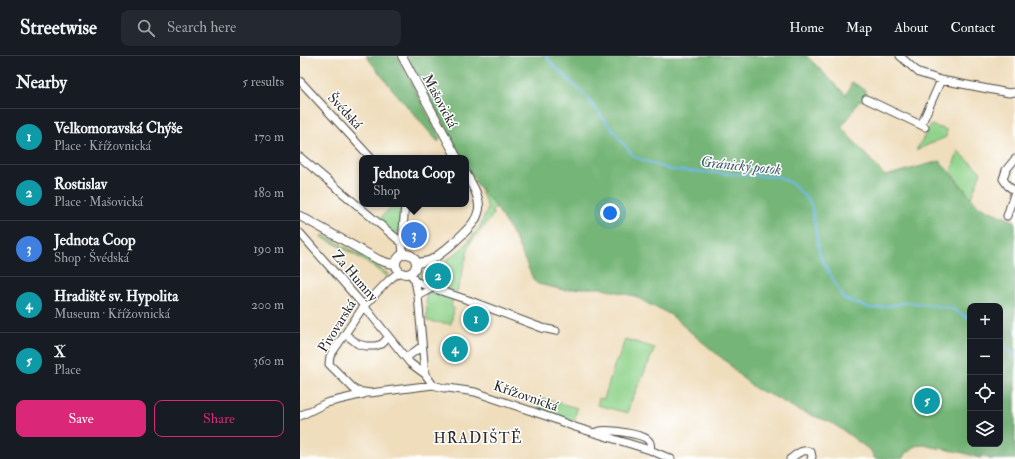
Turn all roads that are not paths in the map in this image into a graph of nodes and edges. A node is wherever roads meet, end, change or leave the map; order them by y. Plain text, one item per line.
1 (402, 56) edge
2 (900, 56) edge
3 (941, 80) junction
4 (300, 81) edge
5 (1015, 92) edge
6 (866, 99) dead end
7 (368, 155) edge
8 (454, 155) edge
9 (300, 157) edge
10 (1015, 159) edge
11 (469, 179) edge
12 (1015, 191) edge
13 (359, 207) edge
14 (359, 207) edge
15 (405, 207) edge
16 (300, 216) edge
17 (1007, 216) dead end
18 (300, 232) edge
19 (402, 243) junction
20 (403, 255) junction
21 (416, 263) junction
22 (396, 264) junction
23 (399, 272) junction
24 (412, 277) junction
25 (432, 288) junction
26 (418, 296) junction
27 (364, 306) junction
28 (556, 331) dead end
29 (345, 334) junction
30 (389, 337) junction
31 (422, 346) junction
32 (406, 358) junction
33 (425, 374) junction
34 (433, 385) junction
35 (370, 393) junction
36 (300, 416) edge
37 (594, 433) junction
38 (650, 450) junction
39 (671, 459) edge
40 (790, 459) edge
41 (811, 459) edge

1 - 8 street, Mašovická
2 - 3 street
3 - 5 street
3 - 6 street
4 - 7 street, Švédská
9 - 14 street
10 - 12 street
11 - 21 street
12 - 17 street
13 - 19 street
15 - 19 street
16 - 22 street
18 - 27 street, Za Humny
19 - 20 street
20 - 21 street
20 - 22 street
21 - 24 street
22 - 23 street
23 - 24 street
23 - 27 street, Pivovarská
24 - 25 street
24 - 26 street
25 - 26 street
25 - 28 street
26 - 31 street
27 - 29 street, Pivovarská
27 - 30 street, Za Humny
29 - 30 street
29 - 35 street, Pivovarská
30 - 32 street, Za Humny
31 - 32 street
31 - 33 street
32 - 33 street, Za Humny
33 - 34 street
34 - 35 street, Pivovarská
34 - 37 street, Křížovnická
35 - 36 street
37 - 38 street, Křížovnická
37 - 38 street, Křížovnická
38 - 39 street, Křížovnická
40 - 41 street

